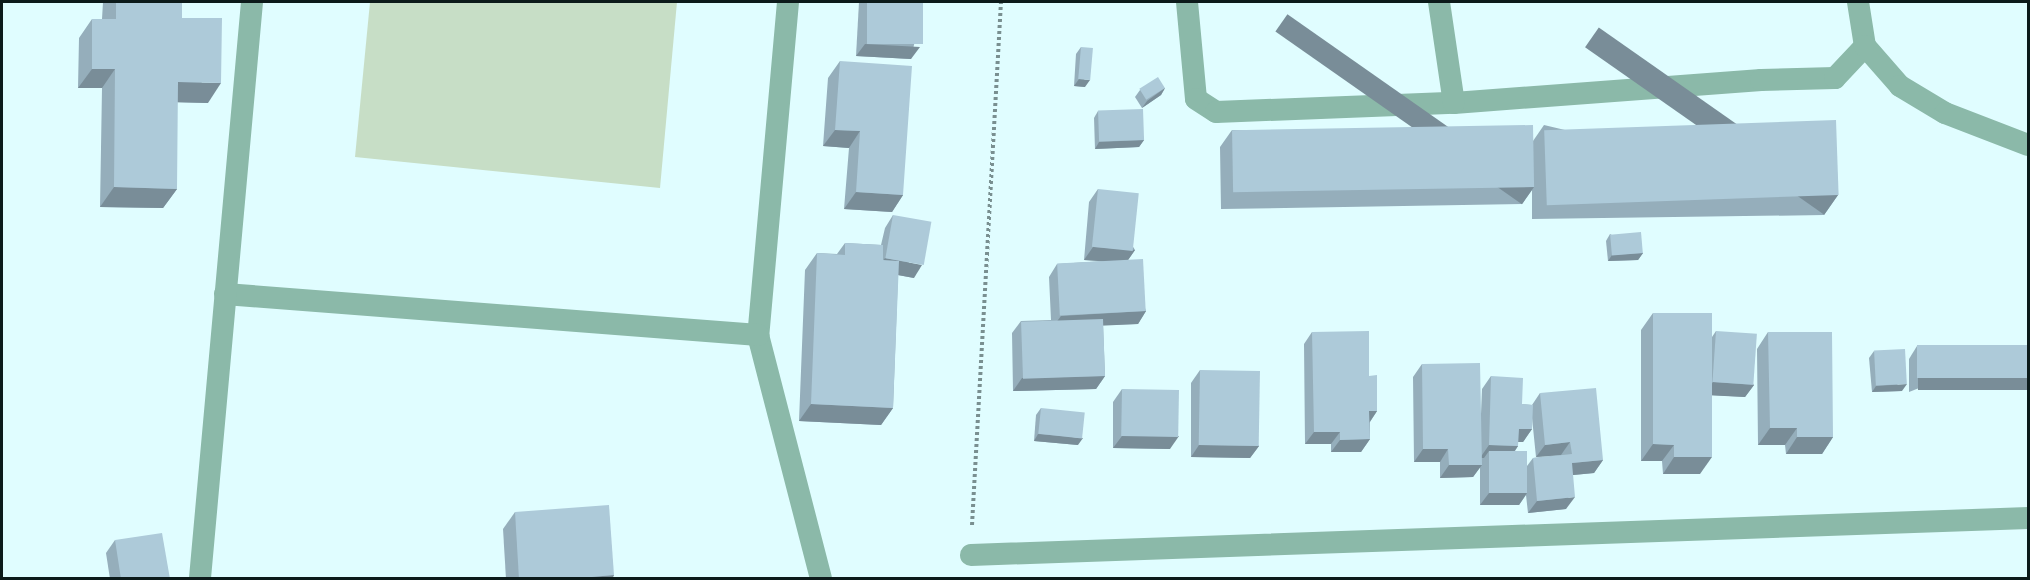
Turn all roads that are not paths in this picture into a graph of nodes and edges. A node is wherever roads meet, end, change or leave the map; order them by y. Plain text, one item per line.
1 (252, 2) edge
2 (788, 2) edge
3 (1187, 2) edge
4 (1439, 2) edge
5 (1858, 2) edge
6 (1865, 46) junction
7 (1454, 103) junction
8 (2028, 145) edge
9 (225, 294) junction
10 (758, 335) junction
11 (2028, 523) edge
12 (971, 555) road end
13 (200, 579) edge
14 (821, 579) edge

1 - 9 lane
2 - 10 lane
3 - 7 lane
4 - 7 lane
5 - 6 lane
6 - 7 lane
6 - 8 lane
9 - 10 lane
9 - 13 lane
10 - 14 lane
11 - 12 lane

